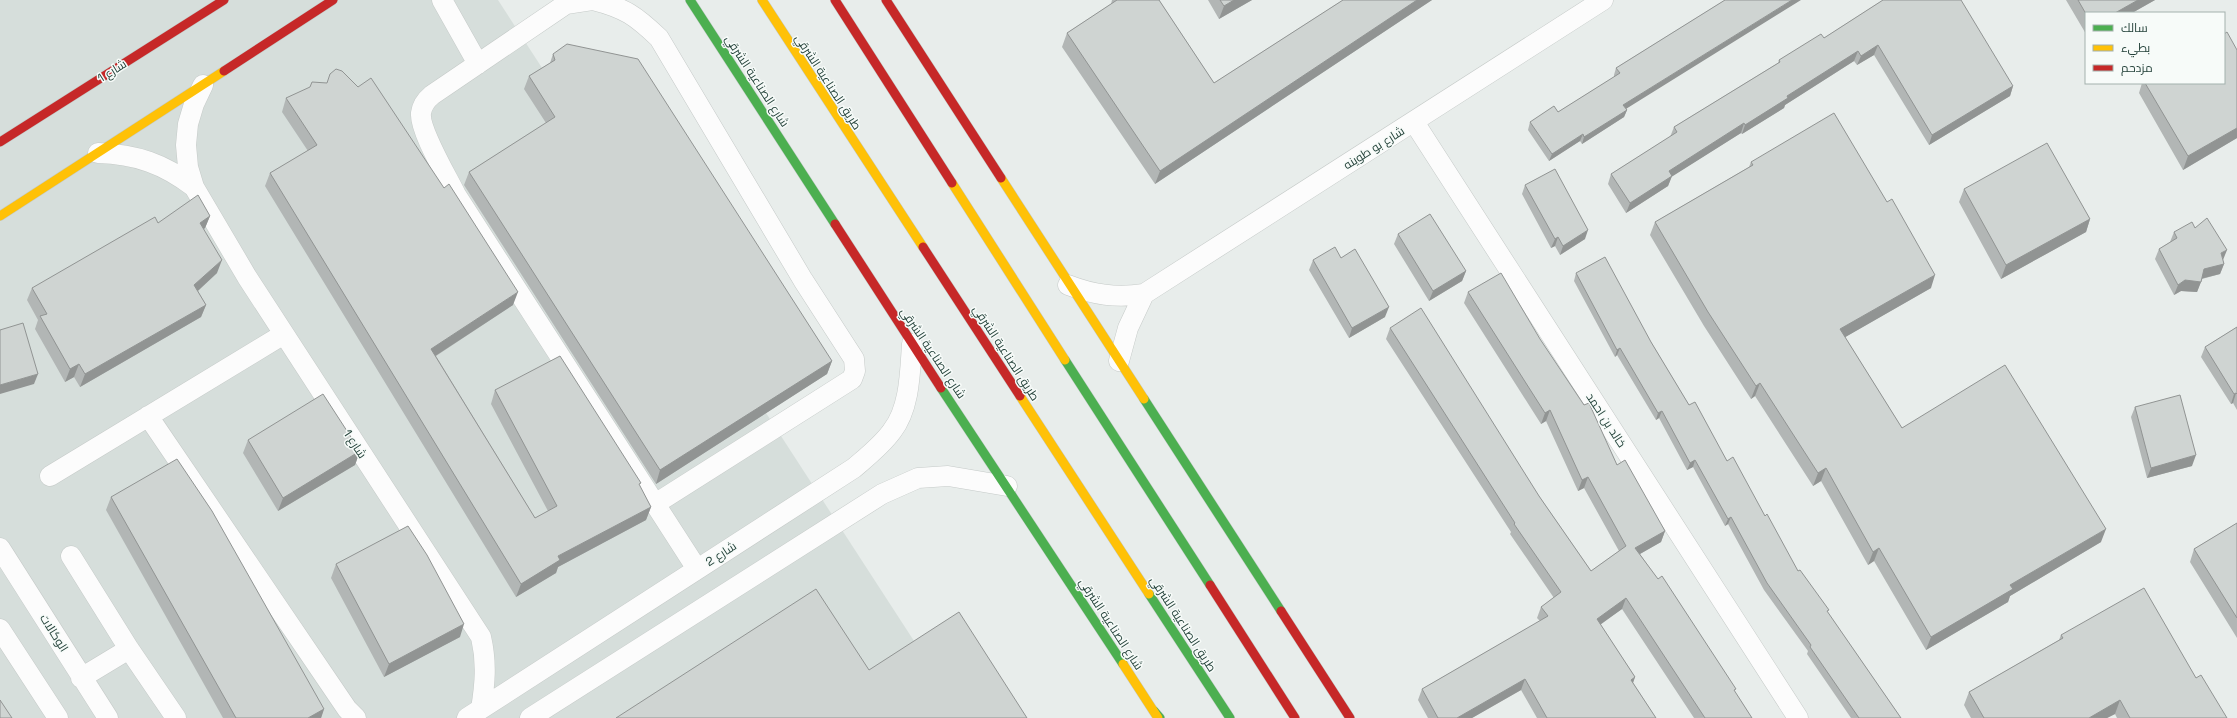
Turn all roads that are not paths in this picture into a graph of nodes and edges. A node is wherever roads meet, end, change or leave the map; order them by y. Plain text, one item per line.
1 (224, 0) edge
2 (333, 0) edge
3 (442, 0) edge
4 (593, 0) edge
5 (690, 0) edge
6 (754, 0) edge
7 (762, 0) edge
8 (835, 0) edge
9 (886, 0) edge
10 (1603, 0) edge
11 (777, 25) junction
12 (478, 64) junction
13 (203, 85) junction
14 (1414, 122) junction
15 (0, 142) edge
16 (98, 153) junction
17 (194, 187) junction
18 (0, 216) edge
19 (1068, 285) junction
20 (1144, 294) junction
21 (284, 334) junction
22 (912, 344) junction
23 (1119, 361) junction
24 (148, 416) junction
25 (50, 476) dead end
26 (1007, 486) junction
27 (655, 504) junction
28 (0, 548) edge
29 (71, 556) dead end
30 (697, 569) junction
31 (0, 629) edge
32 (129, 649) junction
33 (81, 678) junction
34 (474, 714) edge
35 (1157, 716) edge
36 (58, 718) edge
37 (108, 718) edge
38 (176, 718) edge
39 (356, 718) edge
40 (530, 718) edge
41 (1230, 718) edge
42 (1295, 718) edge
43 (1350, 718) edge
44 (1798, 718) edge

1 - 15 main road, شارع 1
2 - 13 main road
3 - 12 street
4 - 12 street
4 - 27 street
5 - 22 main road, شارع الصناعية الشرقي
6 - 11 main road
7 - 11 main road, طريق الصناعية الشرقي
8 - 42 main road
9 - 19 main road
10 - 14 street, شارع بو طوينه
11 - 41 main road, طريق الصناعية الشرقي
12 - 27 street
13 - 16 main road
13 - 17 street, شارع 1
14 - 20 street, شارع بو طوينه
14 - 44 street, خالد بن احمد
16 - 17 street, شارع 1
16 - 18 main road
17 - 21 street, شارع 1
19 - 20 street, شارع بو طوينه
19 - 23 main road
20 - 23 street
21 - 24 street
21 - 34 street, شارع 1
22 - 26 main road, شارع الصناعية الشرقي
22 - 30 street, شارع 2
23 - 43 main road
24 - 25 street
24 - 39 street
26 - 35 main road, شارع الصناعية الشرقي
26 - 40 street
27 - 30 street
28 - 33 street, الوكالات
29 - 32 street
30 - 34 street, شارع 2
31 - 36 street
32 - 33 street
32 - 38 street
33 - 37 street, الوكالات

